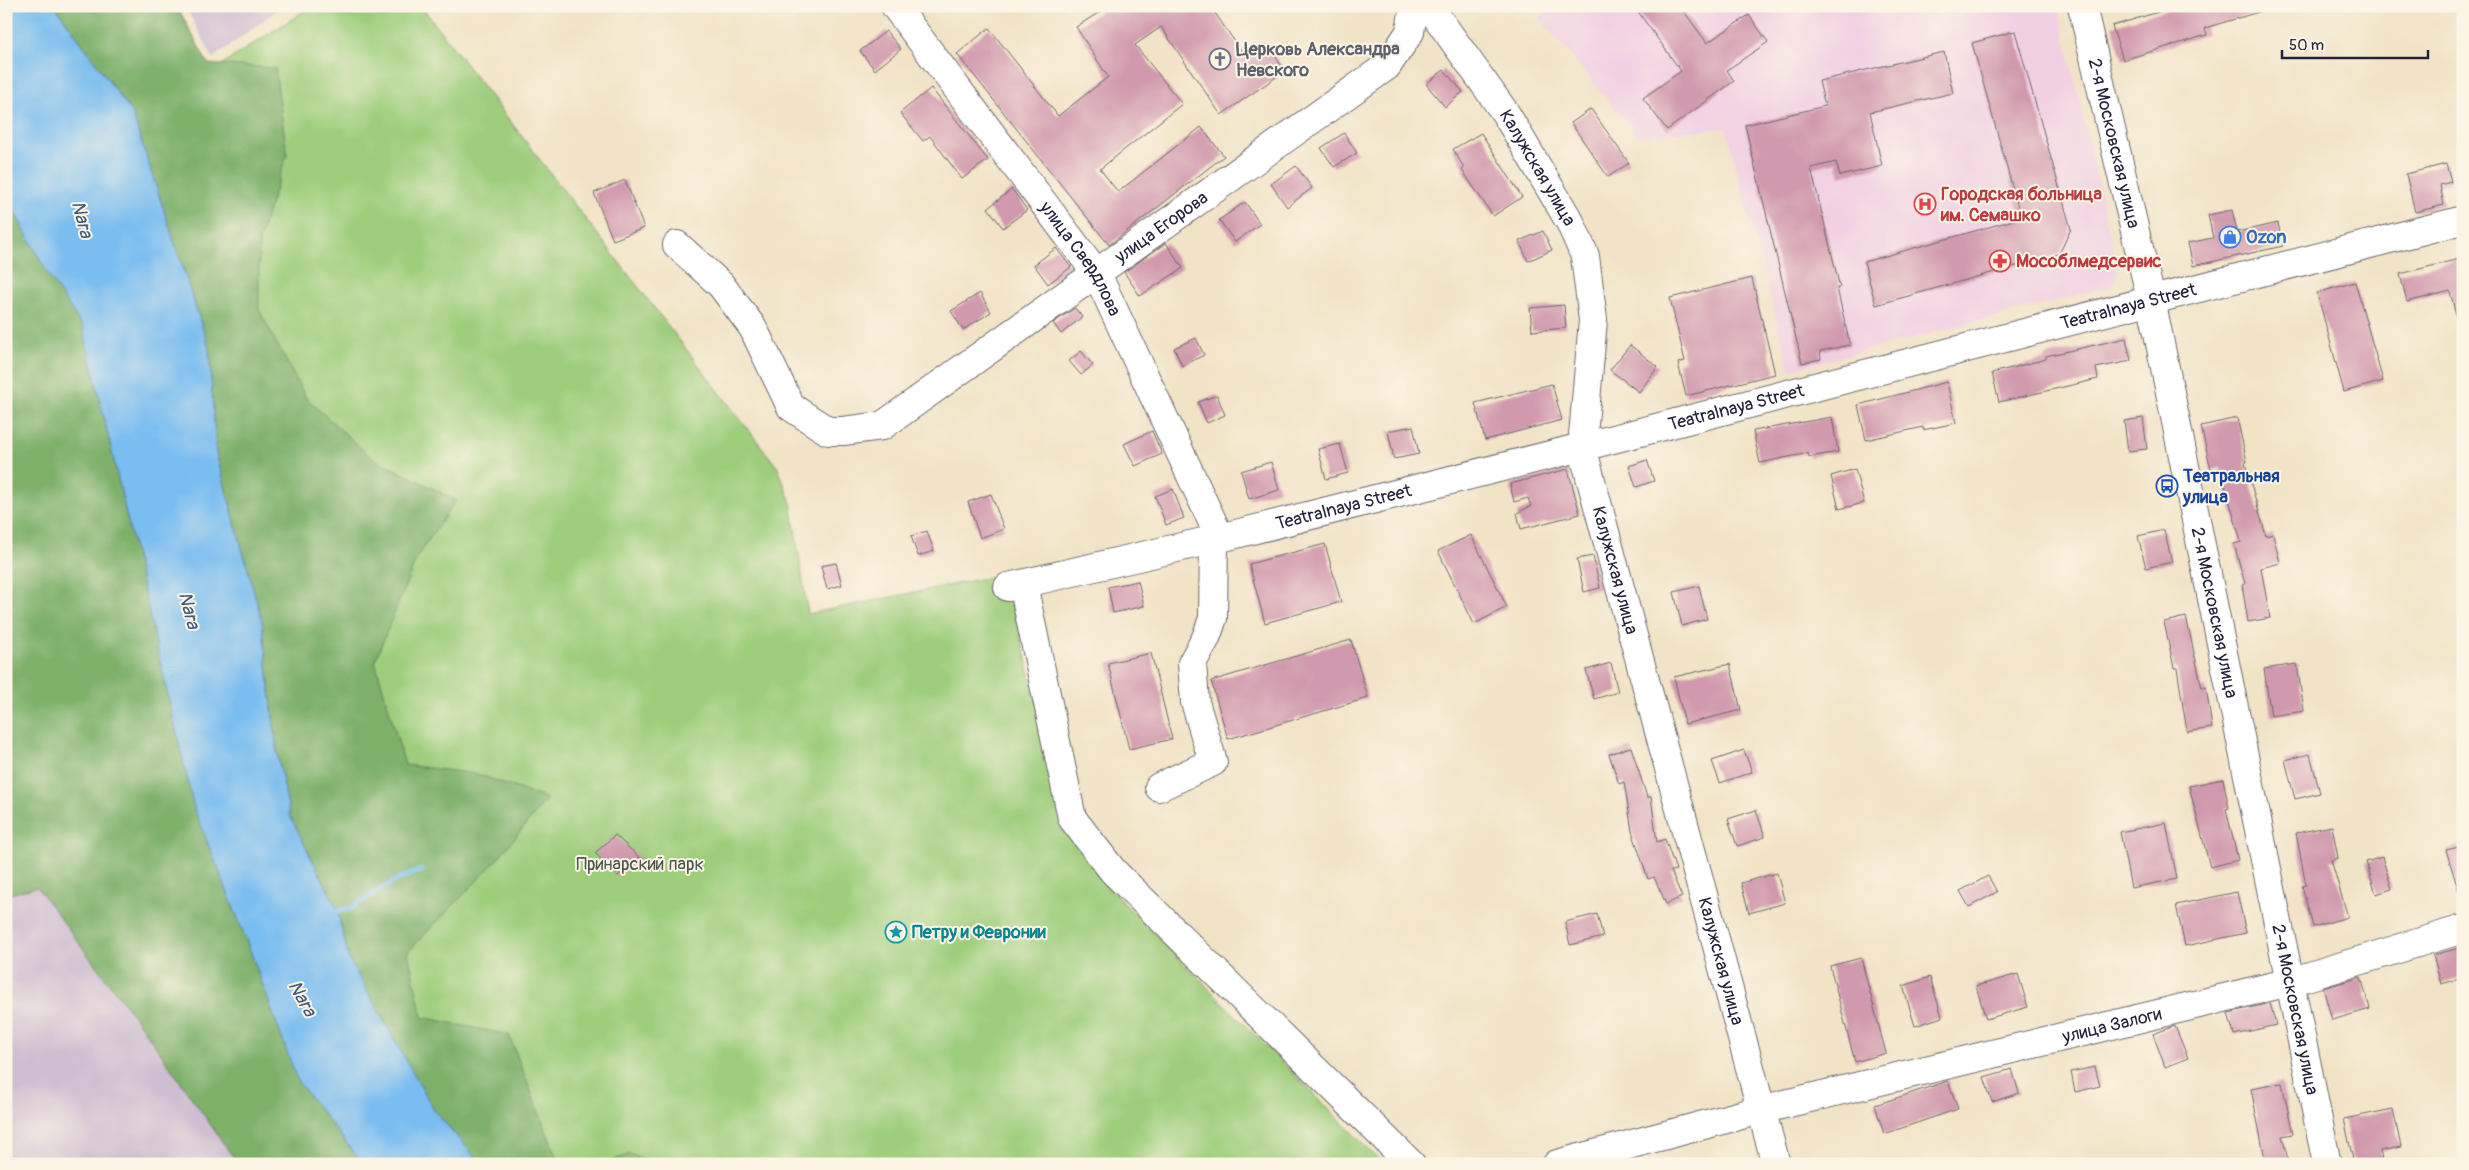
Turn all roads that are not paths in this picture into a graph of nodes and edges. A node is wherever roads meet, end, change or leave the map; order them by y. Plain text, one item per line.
1 (894, 6) edge
2 (1414, 6) edge
3 (1429, 6) edge
4 (2082, 6) edge
5 (2463, 220) edge
6 (677, 245) dead end
7 (1097, 274) junction
8 (2151, 299) junction
9 (1582, 447) junction
10 (1217, 538) junction
11 (1159, 787) dead end
12 (2463, 929) edge
13 (2290, 982) junction
14 (1760, 1110) junction
15 (1411, 1164) edge
16 (1557, 1164) edge
17 (1776, 1164) edge
18 (2327, 1164) edge

1 - 7 street, улица Свердлова
2 - 7 street, улица Егорова
3 - 9 street, Калужская улица
4 - 8 street, 2-я Московская улица
5 - 8 street, Teatralnaya Street
6 - 7 street, улица Егорова
7 - 10 street, улица Свердлова
8 - 9 street, Teatralnaya Street
8 - 13 street, 2-я Московская улица
9 - 10 street, Teatralnaya Street
9 - 14 street, Калужская улица
10 - 11 street
10 - 15 street, Teatralnaya Street
12 - 13 street, улица Залоги
13 - 14 street, улица Залоги
13 - 18 street, 2-я Московская улица
14 - 16 street, улица Залоги
14 - 17 street, Калужская улица

